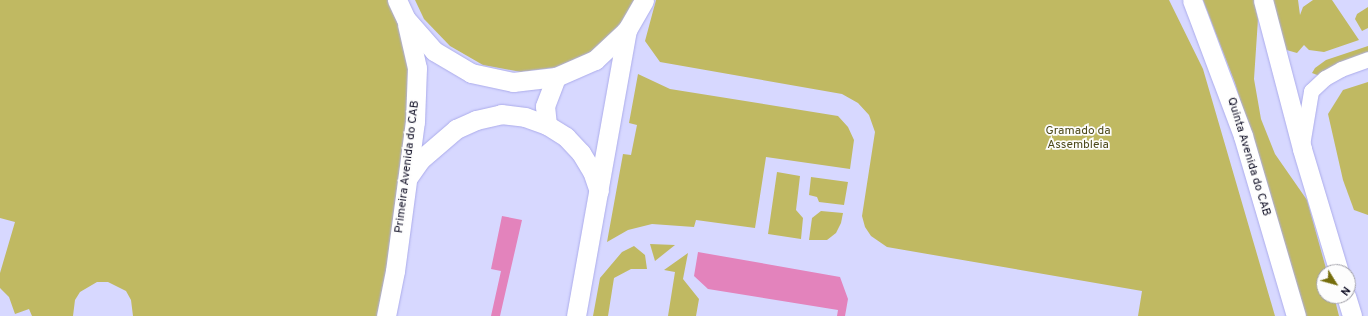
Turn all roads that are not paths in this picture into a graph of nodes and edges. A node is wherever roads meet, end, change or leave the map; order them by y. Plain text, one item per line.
1 (397, 0) edge
2 (644, 0) edge
3 (1192, 0) edge
4 (1263, 0) edge
5 (406, 19) junction
6 (627, 30) junction
7 (1368, 59) edge
8 (556, 77) junction
9 (547, 125) junction
10 (1302, 149) junction
11 (408, 177) junction
12 (600, 192) junction
13 (1336, 264) edge
14 (1348, 304) edge
15 (386, 316) edge
16 (576, 316) edge
17 (1296, 316) edge
18 (1352, 316) edge

1 - 5 main road
2 - 6 main road
3 - 17 main road, Quinta Avenida do CAB
4 - 10 main road
5 - 8 main road
5 - 11 main road, Primeira Avenida do CAB
6 - 8 main road
6 - 12 main road
7 - 10 street
8 - 9 main road
9 - 11 main road
9 - 12 main road
10 - 13 main road
11 - 15 main road, Primeira Avenida do CAB
12 - 16 main road
14 - 18 main road

